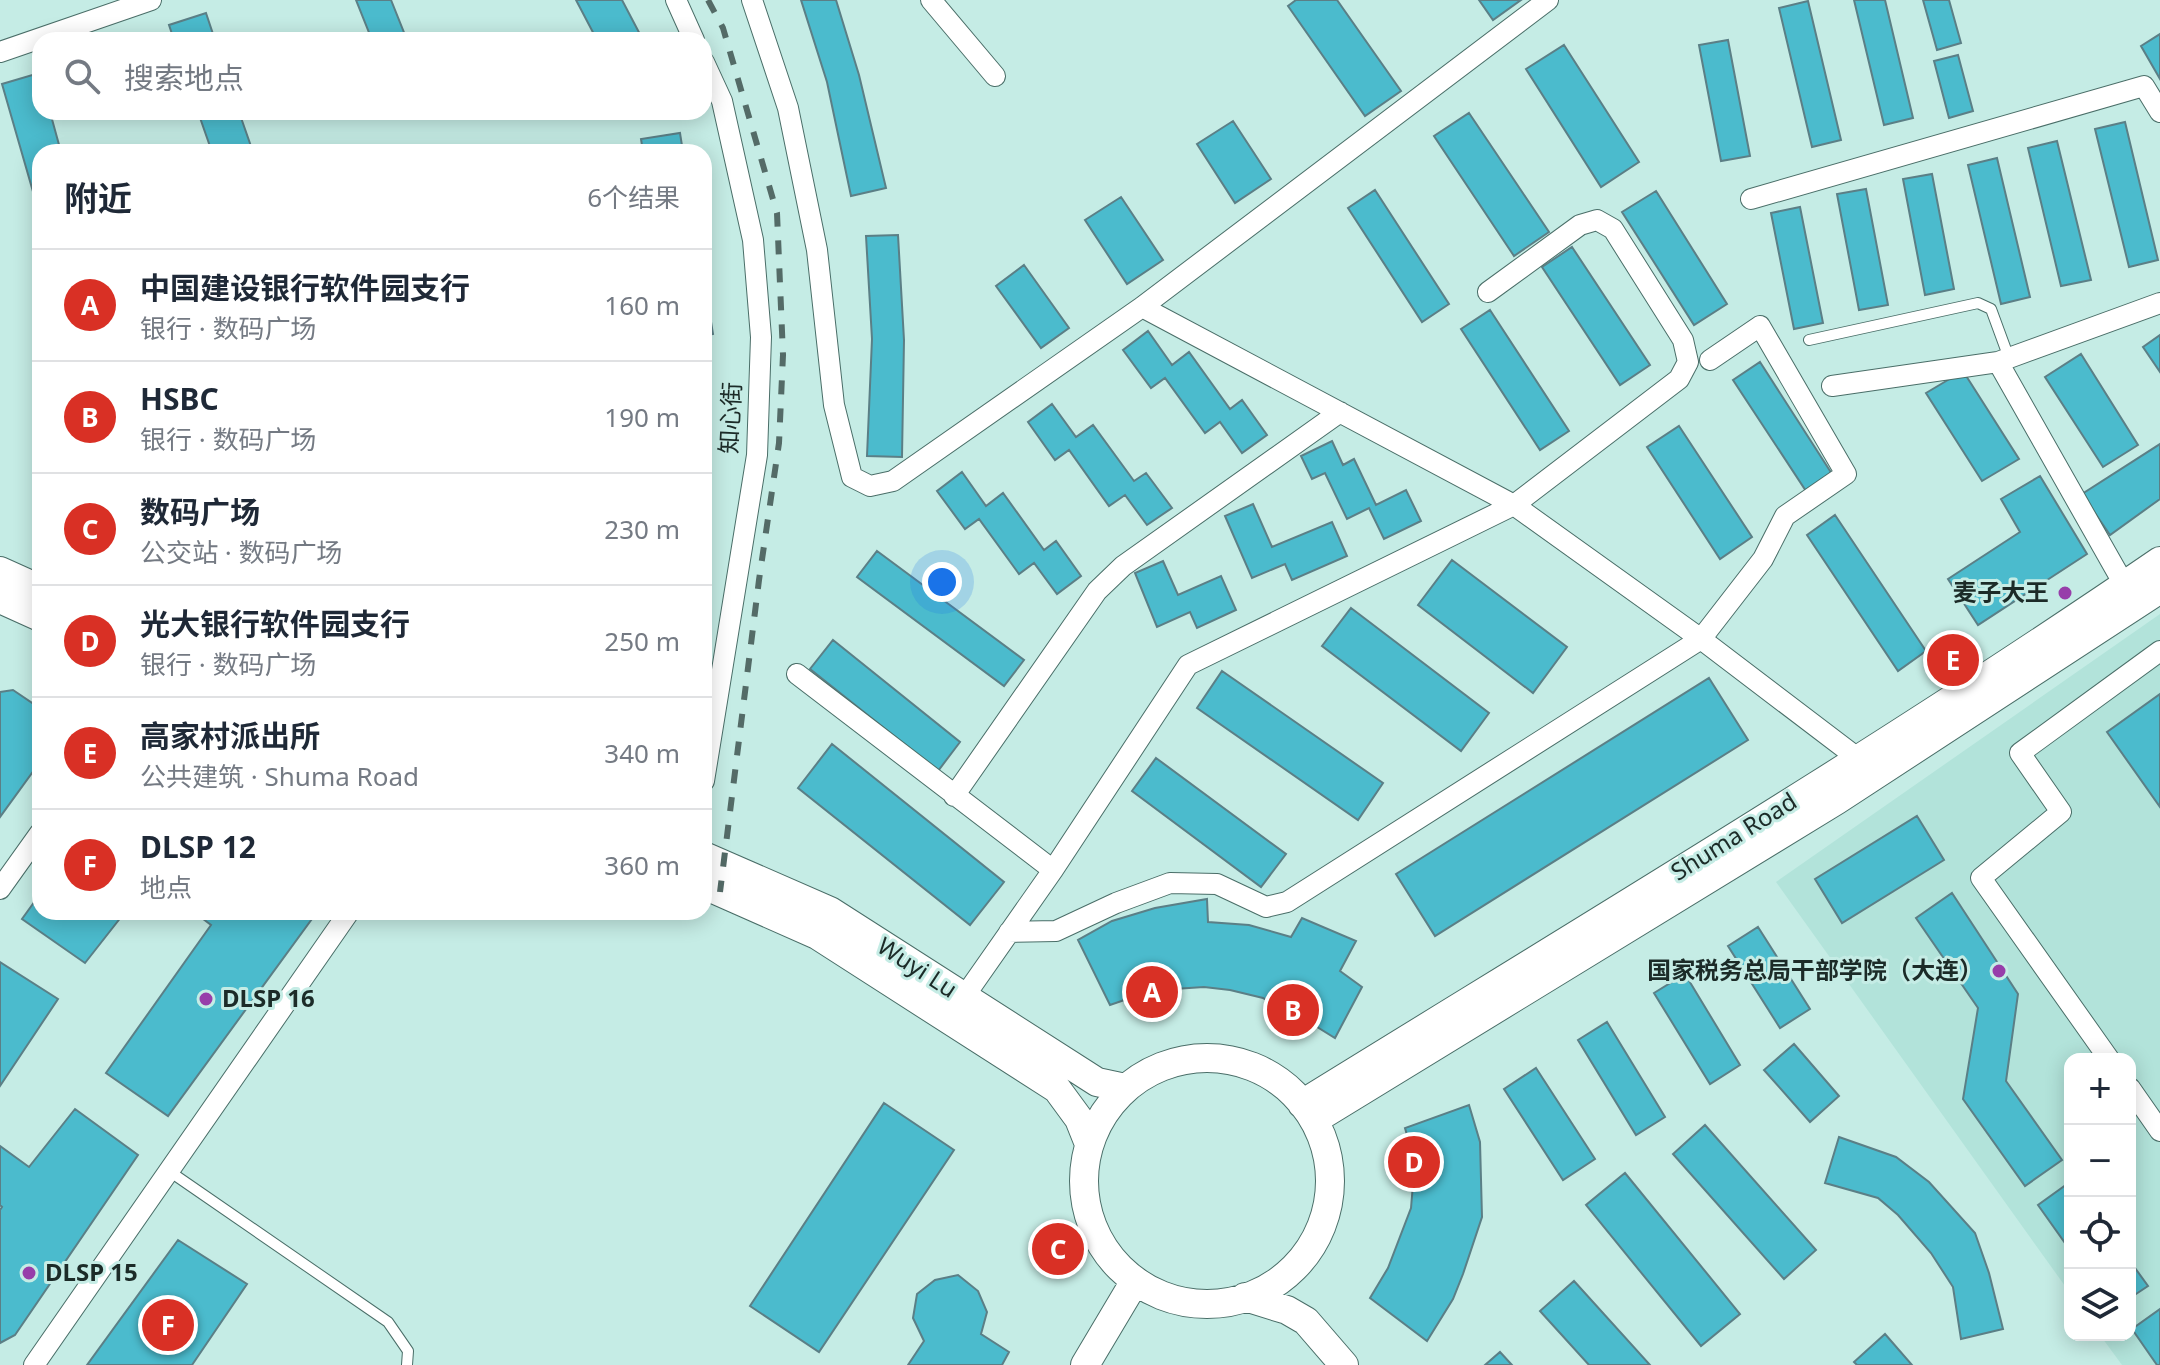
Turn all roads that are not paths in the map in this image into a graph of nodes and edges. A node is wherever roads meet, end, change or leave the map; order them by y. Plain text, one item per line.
1 (151, 0) edge
2 (676, 0) edge
3 (752, 0) edge
4 (931, 0) edge
5 (1548, 0) edge
6 (58, 32) edge
7 (690, 32) edge
8 (32, 41) edge
9 (0, 52) edge
10 (995, 76) dead end
11 (712, 79) edge
12 (2160, 112) edge
13 (1751, 199) dead end
14 (1488, 292) dead end
15 (2160, 303) edge
16 (1142, 307) junction
17 (1809, 340) dead end
18 (1710, 360) dead end
19 (2004, 360) junction
20 (1832, 386) dead end
21 (1340, 412) junction
22 (1514, 505) junction
23 (2160, 561) edge
24 (0, 571) edge
25 (32, 585) edge
26 (2160, 589) edge
27 (2130, 595) junction
28 (0, 599) edge
29 (32, 613) edge
30 (1701, 639) junction
31 (2160, 651) edge
32 (797, 674) dead end
33 (712, 732) edge
34 (1868, 766) junction
35 (954, 796) junction
36 (32, 844) edge
37 (712, 857) edge
38 (1053, 870) junction
39 (0, 889) edge
40 (712, 889) edge
41 (343, 920) edge
42 (1009, 932) junction
43 (964, 997) junction
44 (2105, 1053) edge
45 (1125, 1088) junction
46 (2136, 1097) edge
47 (1308, 1112) junction
48 (2160, 1131) edge
49 (1089, 1144) junction
50 (169, 1171) junction
51 (1302, 1259) junction
52 (1135, 1281) junction
53 (1245, 1297) junction
54 (1306, 1321) junction
55 (34, 1365) edge
56 (407, 1365) edge
57 (1085, 1365) edge
58 (1344, 1365) edge

1 - 6 street
2 - 7 street
3 - 16 street
4 - 10 street
5 - 16 street
8 - 9 street
11 - 33 street, 知心街
12 - 13 street
14 - 22 street
15 - 19 street
16 - 21 street
17 - 19 lane
18 - 30 street
19 - 20 street
19 - 27 street
21 - 22 street
21 - 35 street
22 - 30 street
22 - 38 street
23 - 27 main road, Shuma Road
24 - 25 main road
26 - 27 main road, Shuma Road
27 - 34 main road, Shuma Road
28 - 29 main road
30 - 34 street
30 - 42 street
31 - 44 street
32 - 35 street
34 - 47 main road, Shuma Road
35 - 38 street
36 - 39 street
37 - 43 main road, Wuyi Lu
38 - 42 street
40 - 49 main road, Wuyi Lu
41 - 50 street
42 - 43 street
43 - 45 main road, Wuyi Lu
45 - 47 main road
45 - 49 main road
46 - 48 street
47 - 51 main road
49 - 52 main road
50 - 55 street
50 - 56 lane
51 - 53 main road
51 - 54 main road
52 - 53 main road
52 - 57 main road
53 - 54 main road
54 - 58 main road

